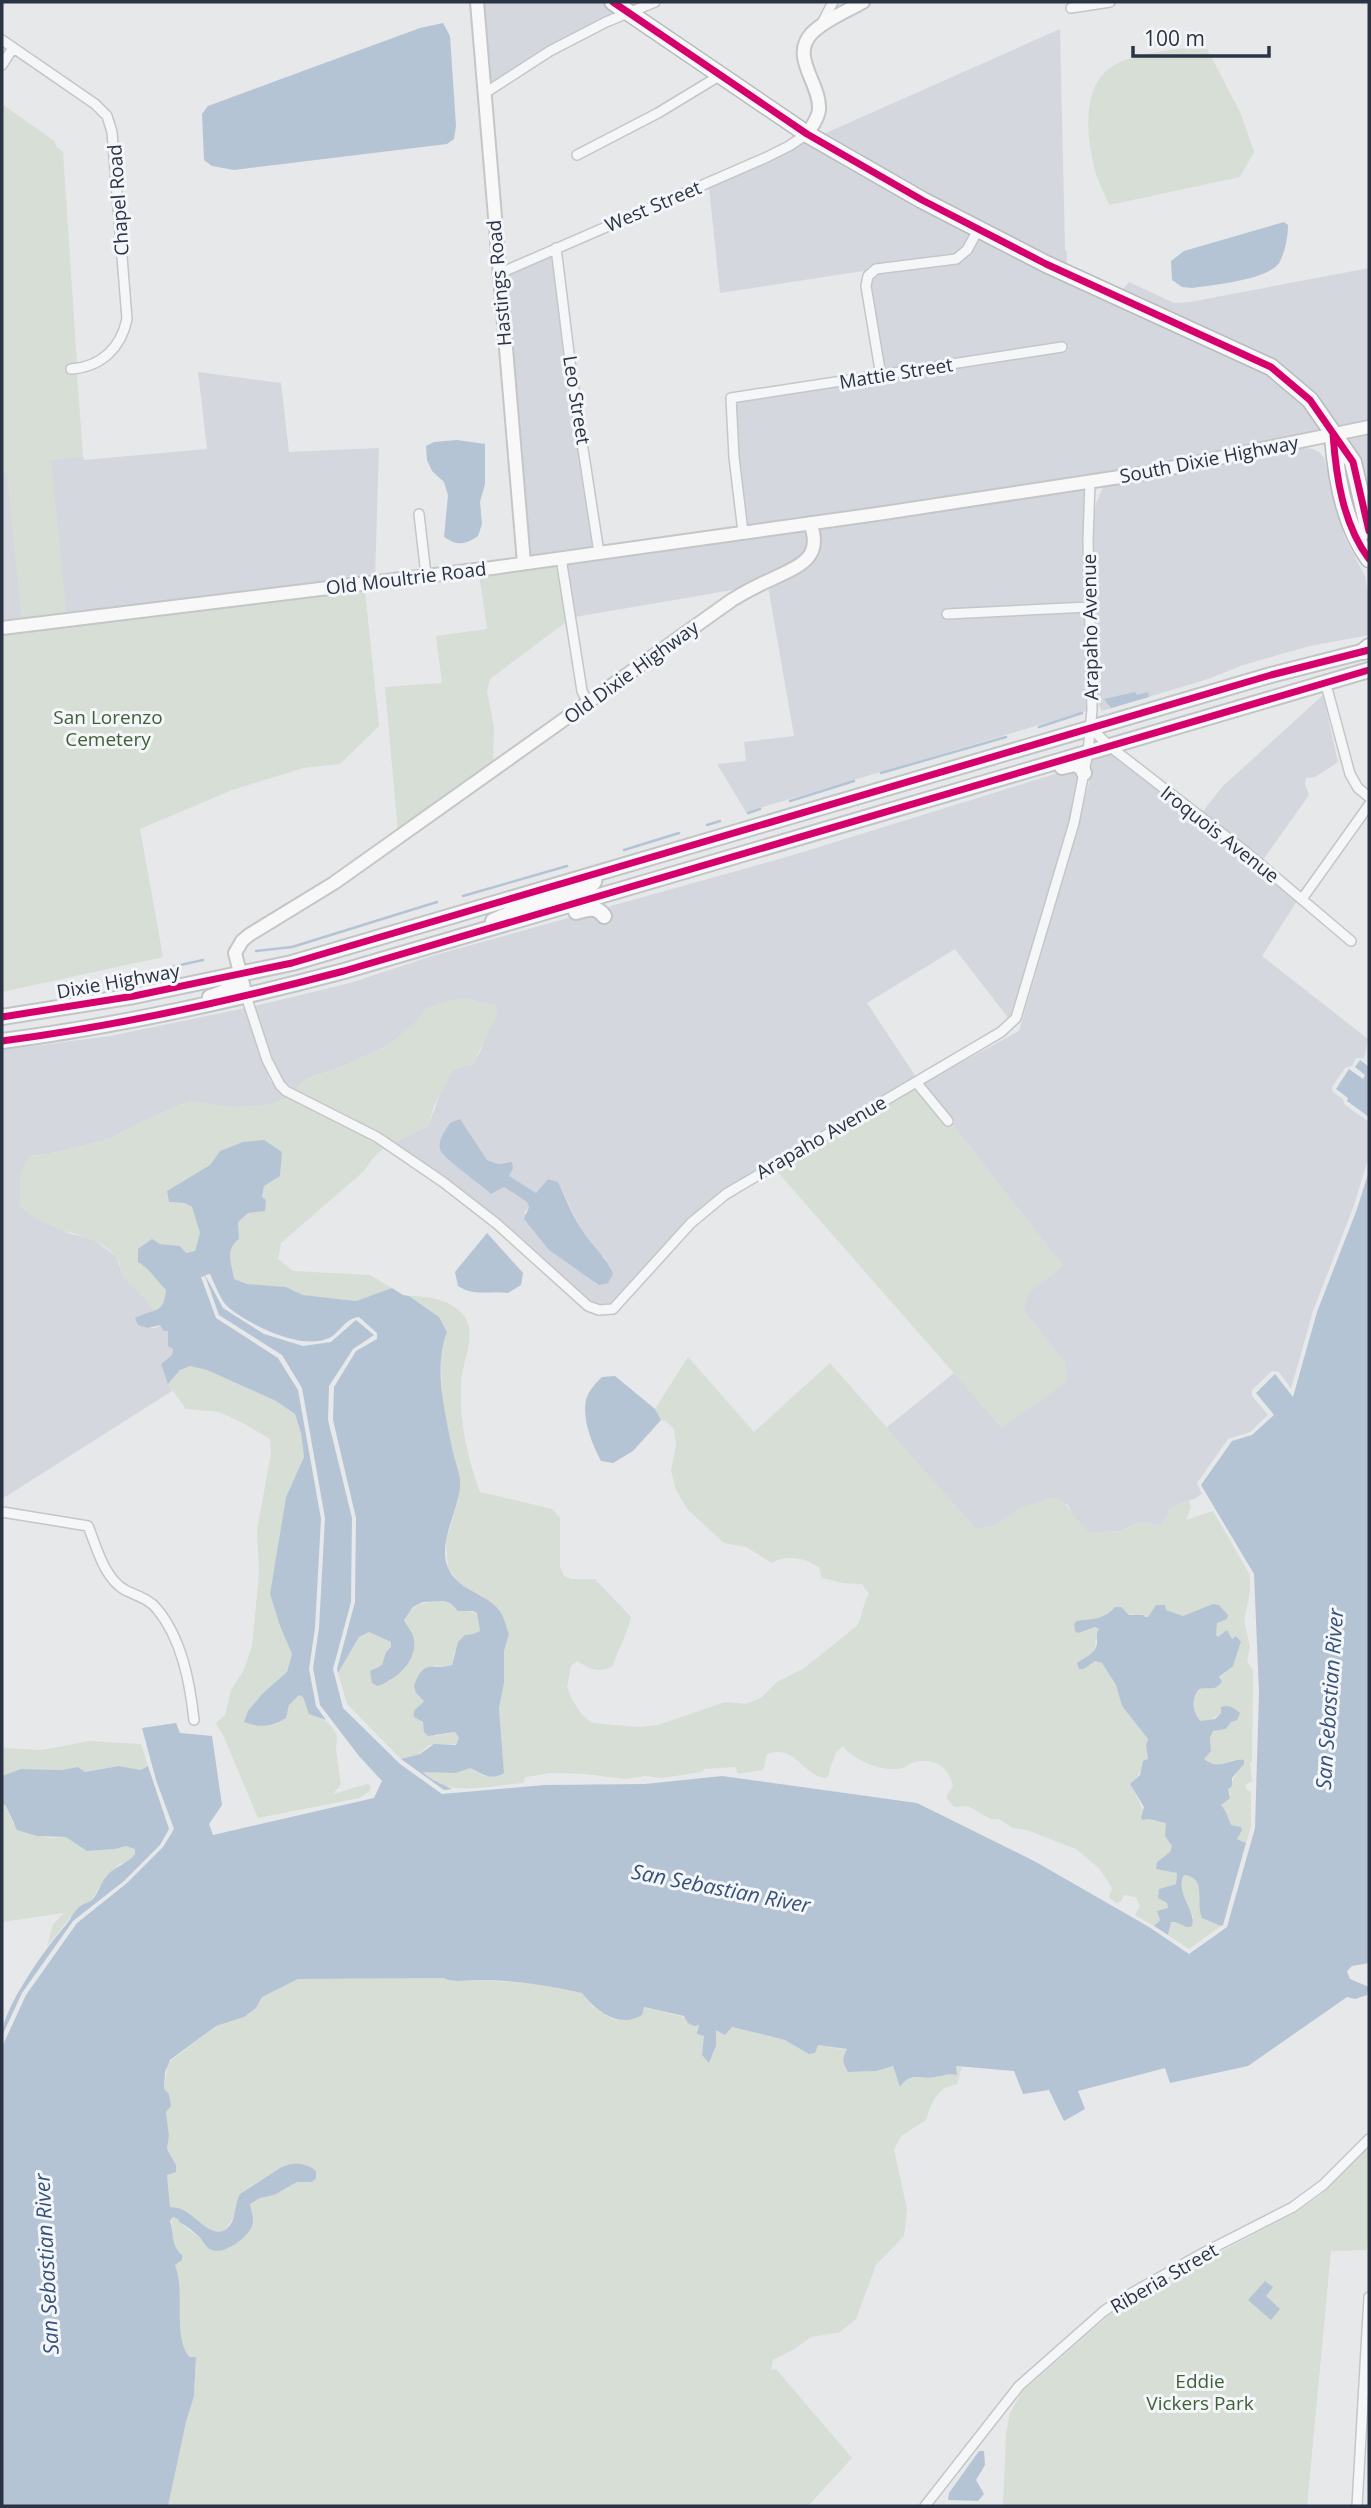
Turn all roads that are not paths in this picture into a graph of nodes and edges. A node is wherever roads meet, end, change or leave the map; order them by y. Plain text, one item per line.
1 (477, 2) edge
2 (613, 2) edge
3 (654, 2) edge
4 (833, 2) edge
5 (863, 2) edge
6 (1110, 2) edge
7 (1071, 8) dead end
8 (628, 13) junction
9 (820, 27) junction
10 (2, 40) edge
11 (13, 48) junction
12 (2, 65) edge
13 (719, 76) junction
14 (485, 93) junction
15 (807, 134) junction
16 (577, 155) dead end
17 (978, 230) junction
18 (556, 248) junction
19 (498, 274) junction
20 (1062, 347) dead end
21 (71, 369) dead end
22 (881, 376) junction
23 (1369, 427) edge
24 (1333, 434) junction
25 (1090, 482) junction
26 (419, 514) dead end
27 (810, 523) junction
28 (1369, 531) edge
29 (743, 532) junction
30 (599, 553) junction
31 (561, 558) junction
32 (1369, 559) edge
33 (524, 563) junction
34 (426, 575) junction
35 (1089, 607) junction
36 (947, 614) dead end
37 (2, 628) edge
38 (1368, 649) edge
39 (1369, 670) edge
40 (1325, 681) junction
41 (1230, 687) junction
42 (1215, 691) junction
43 (588, 703) junction
44 (1234, 708) junction
45 (1090, 727) junction
46 (1146, 734) junction
47 (1105, 742) junction
48 (1088, 752) junction
49 (1084, 774) junction
50 (1369, 797) edge
51 (931, 798) junction
52 (1369, 805) edge
53 (881, 813) junction
54 (776, 820) junction
55 (738, 832) junction
56 (670, 874) junction
57 (595, 875) junction
58 (601, 896) junction
59 (1302, 899) junction
60 (604, 916) dead end
61 (470, 934) junction
62 (1351, 940) dead end
63 (429, 946) junction
64 (240, 972) junction
65 (246, 996) junction
66 (43, 1011) junction
67 (2, 1017) edge
68 (2, 1023) edge
69 (2, 1034) edge
70 (2, 1041) edge
71 (916, 1082) junction
72 (948, 1121) dead end
73 (2, 1512) edge
74 (194, 1720) dead end
75 (1369, 2139) edge
76 (1369, 2297) edge
77 (1369, 2307) edge
78 (1365, 2418) edge
79 (925, 2506) edge
80 (1357, 2506) edge

1 - 14 street, Hastings Road
2 - 8 highway
3 - 8 street
4 - 9 street
5 - 9 street
6 - 7 street
8 - 13 highway
8 - 14 street
9 - 15 street
10 - 11 street, Chapel Road
11 - 12 street
11 - 21 street, Chapel Road
13 - 15 highway
13 - 16 street
14 - 19 street, Hastings Road
15 - 17 highway
15 - 18 street, West Street
17 - 22 street
17 - 24 highway
18 - 19 street, West Street
18 - 30 street, Leo Street
19 - 33 street, Hastings Road
20 - 22 street, Mattie Street
22 - 29 street, Mattie Street
23 - 24 street, South Dixie Highway
24 - 25 street, South Dixie Highway
24 - 28 highway
24 - 32 highway
25 - 27 street
25 - 35 street, Arapaho Avenue
26 - 34 street
27 - 29 street, Old Moultrie Road
27 - 43 street, Old Dixie Highway
29 - 30 street, Old Moultrie Road
30 - 31 street, Old Moultrie Road
31 - 33 street, Old Moultrie Road
31 - 43 street
33 - 34 street, Old Moultrie Road
34 - 37 street, Old Moultrie Road
35 - 36 street
35 - 45 street, Arapaho Avenue
38 - 41 main road
39 - 40 main road
40 - 44 main road
40 - 50 street
41 - 42 main road
41 - 44 street
41 - 46 main road
42 - 45 main road
42 - 47 main road
43 - 64 street, Old Dixie Highway
44 - 46 main road
45 - 47 street, Iroquois Avenue
45 - 48 street, Arapaho Avenue
45 - 51 main road
45 - 54 main road
46 - 47 main road
47 - 48 main road
47 - 59 street, Iroquois Avenue
48 - 49 street, Arapaho Avenue
48 - 51 main road
49 - 53 main road
49 - 71 street, Arapaho Avenue
51 - 53 main road
52 - 59 street
53 - 56 main road
54 - 55 main road
54 - 56 main road
55 - 57 main road, Dixie Highway
55 - 58 main road
56 - 58 main road
57 - 58 street
57 - 61 main road
57 - 64 main road, Dixie Highway
58 - 61 main road
59 - 62 street, Iroquois Avenue
60 - 63 main road
61 - 63 main road
63 - 65 main road, Dixie Highway
64 - 65 street, Old Dixie Highway
64 - 66 main road, Dixie Highway
64 - 69 main road
65 - 70 main road, Dixie Highway
65 - 71 street, Arapaho Avenue
66 - 67 main road, Dixie Highway
66 - 68 main road
71 - 72 street
73 - 74 street
75 - 79 street, Riberia Street
76 - 77 street
77 - 78 street
78 - 80 street

